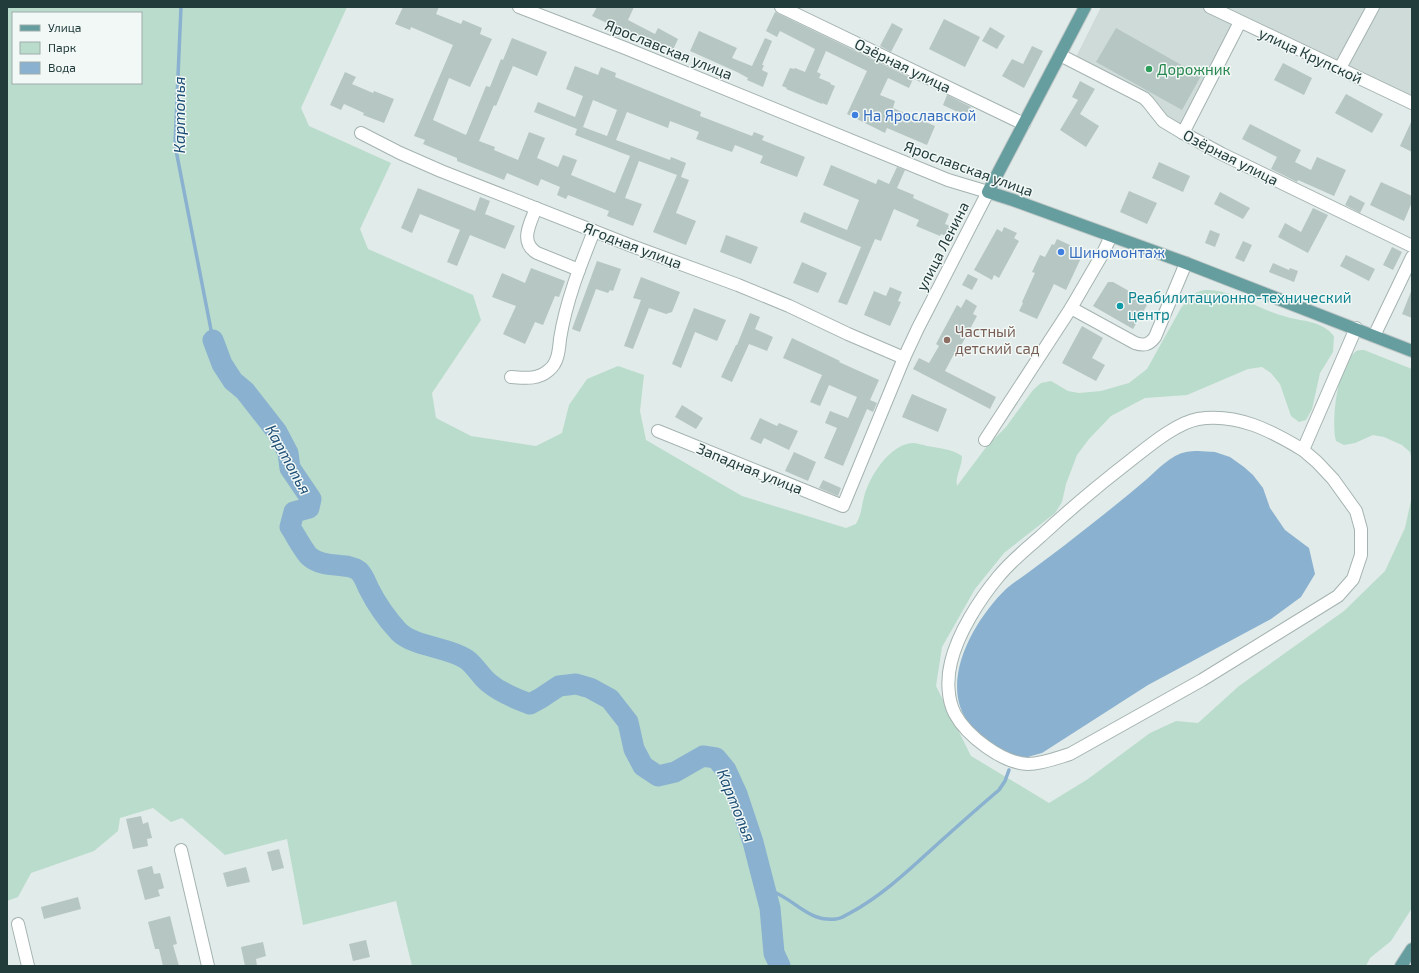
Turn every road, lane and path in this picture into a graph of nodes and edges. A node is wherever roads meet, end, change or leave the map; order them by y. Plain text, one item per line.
1 (519, 7) edge
2 (781, 7) edge
3 (1085, 7) edge
4 (1210, 7) edge
5 (1372, 7) edge
6 (1240, 22) junction
7 (1060, 55) junction
8 (1340, 68) junction
9 (1412, 103) edge
10 (1024, 124) junction
11 (362, 133) dead end
12 (1183, 133) junction
13 (988, 192) junction
14 (536, 208) junction
15 (594, 230) junction
16 (1111, 236) junction
17 (1412, 246) edge
18 (1412, 257) edge
19 (1186, 263) junction
20 (579, 270) junction
21 (1071, 308) junction
22 (1356, 328) junction
23 (1374, 336) junction
24 (1412, 351) edge
25 (904, 358) junction
26 (511, 377) dead end
27 (658, 431) dead end
28 (985, 440) dead end
29 (1303, 450) junction
30 (843, 506) joint
31 (181, 850) dead end
32 (18, 924) dead end
33 (1412, 950) edge
34 (28, 966) edge
35 (208, 966) edge
36 (1401, 966) edge

1 - 13 street, Ярославская улица
2 - 10 street, Озёрная улица
3 - 7 main road, улица Ленина
4 - 6 street, улица Крупской
5 - 8 street
6 - 8 street, улица Крупской
6 - 12 street
7 - 10 main road, улица Ленина
7 - 12 street, Озёрная улица
8 - 9 street, улица Крупской
10 - 13 main road, улица Ленина
11 - 14 street, Ягодная улица
12 - 17 street, Озёрная улица
13 - 16 main road, Ярославская улица
13 - 25 street, улица Ленина
14 - 15 street, Ягодная улица
14 - 20 street
15 - 20 street
15 - 25 street, Ягодная улица
16 - 19 main road, Ярославская улица
16 - 21 street
18 - 23 street
19 - 21 street
19 - 22 main road, Ярославская улица
20 - 26 street
21 - 28 street
22 - 23 main road, Ярославская улица
22 - 29 street
23 - 24 main road, Ярославская улица
25 - 30 street, улица Ленина
27 - 30 street, Западная улица
29 - 29 street
31 - 35 street
32 - 34 street
33 - 36 main road

